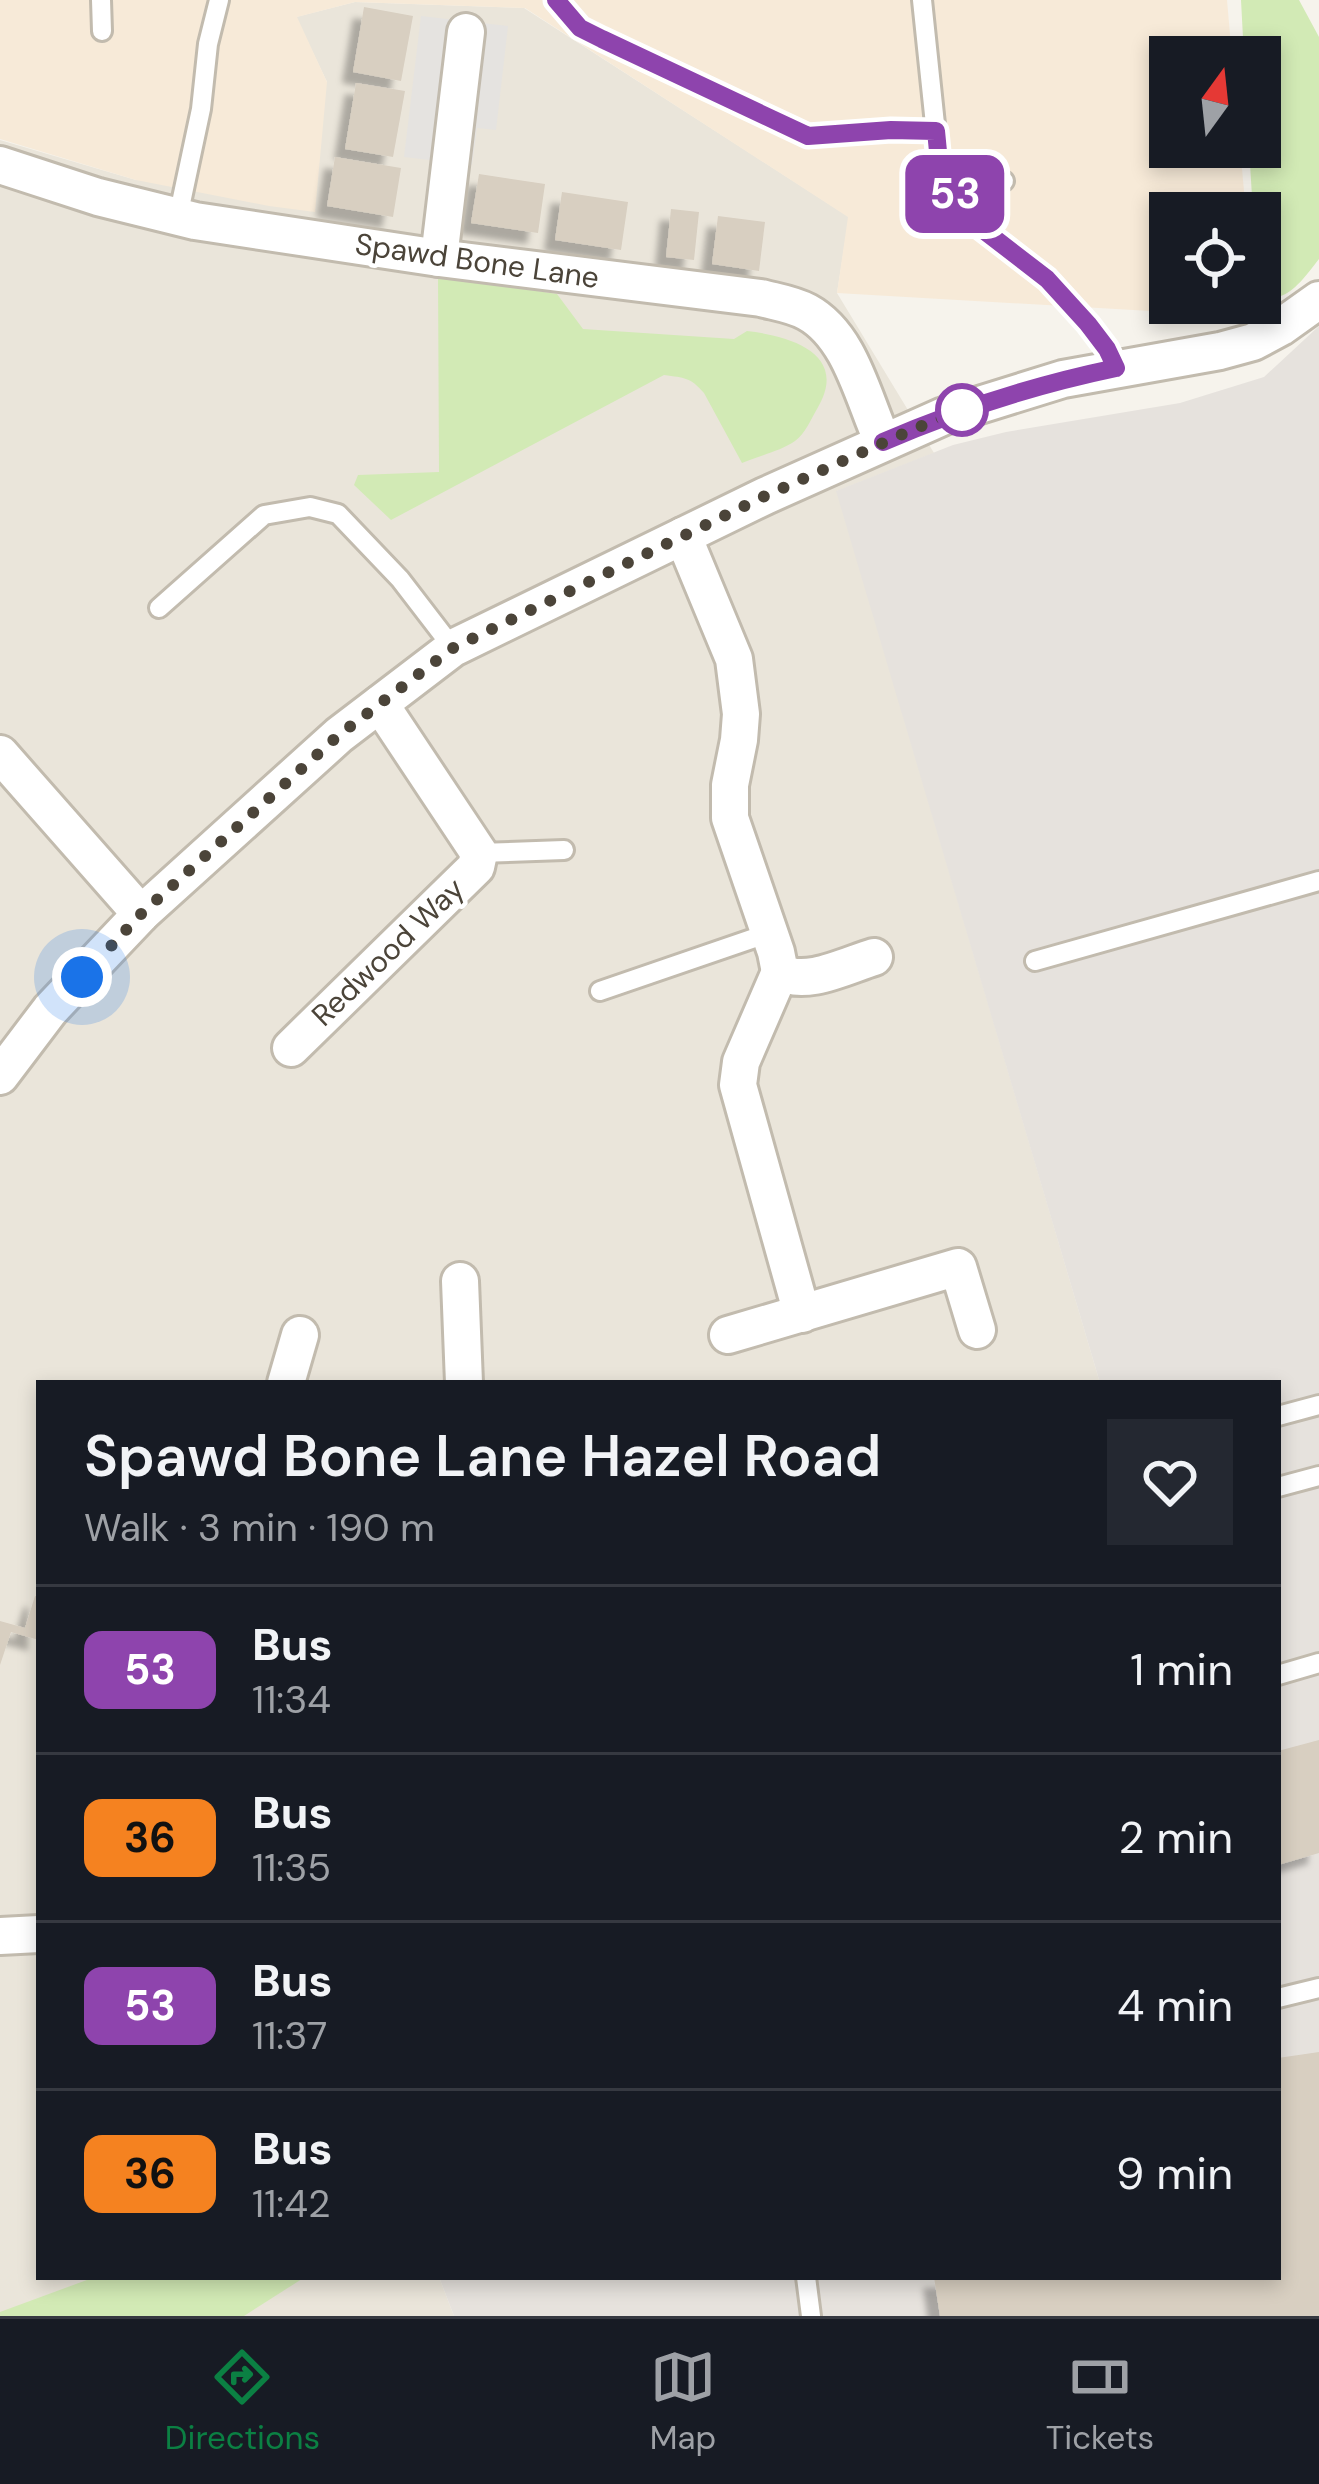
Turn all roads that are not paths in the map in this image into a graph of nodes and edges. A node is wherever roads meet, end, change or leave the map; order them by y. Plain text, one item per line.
1 (101, 0) edge
2 (219, 0) edge
3 (556, 0) edge
4 (922, 0) edge
5 (102, 31) dead end
6 (466, 32) dead end
7 (936, 131) junction
8 (939, 159) junction
9 (0, 165) edge
10 (1004, 181) dead end
11 (178, 217) junction
12 (439, 258) junction
13 (1319, 300) edge
14 (1116, 368) junction
15 (883, 442) junction
16 (683, 536) junction
17 (159, 608) dead end
18 (453, 648) junction
19 (380, 704) junction
20 (0, 754) edge
21 (564, 850) dead end
22 (479, 853) junction
23 (1319, 881) edge
24 (141, 914) junction
25 (770, 933) junction
26 (874, 957) dead end
27 (1035, 962) dead end
28 (780, 971) junction
29 (600, 991) dead end
30 (291, 1048) dead end
31 (0, 1076) edge
32 (460, 1281) dead end
33 (802, 1314) junction
34 (977, 1330) dead end
35 (300, 1335) dead end
36 (728, 1335) dead end
37 (292, 1380) edge
38 (464, 1380) edge
39 (1319, 1405) edge
40 (1281, 1415) edge
41 (1319, 1476) edge
42 (1281, 1486) edge
43 (1319, 1664) edge
44 (1281, 1674) edge
45 (36, 1934) edge
46 (0, 1936) edge
47 (1319, 1988) edge
48 (1281, 1997) edge
49 (806, 2280) edge
50 (812, 2316) edge

1 - 5 lane
2 - 11 lane
3 - 7 lane
4 - 7 lane
6 - 12 street
7 - 8 lane
8 - 10 lane
8 - 14 lane
9 - 11 street, Spawd Bone Lane
11 - 12 street, Spawd Bone Lane
12 - 15 street, Spawd Bone Lane
13 - 14 street
14 - 15 street
15 - 16 street
16 - 18 street
16 - 25 street
17 - 18 lane
18 - 19 street
19 - 22 street, Redwood Way
19 - 24 street
20 - 24 street
21 - 22 lane, Redwood Way
22 - 30 street, Redwood Way
23 - 27 lane
24 - 31 street
25 - 28 street
25 - 29 lane
26 - 28 street
28 - 33 street
32 - 38 street
33 - 34 street
33 - 36 street
35 - 37 street
39 - 40 lane
41 - 42 lane
43 - 44 lane
45 - 46 street
47 - 48 lane
49 - 50 lane

